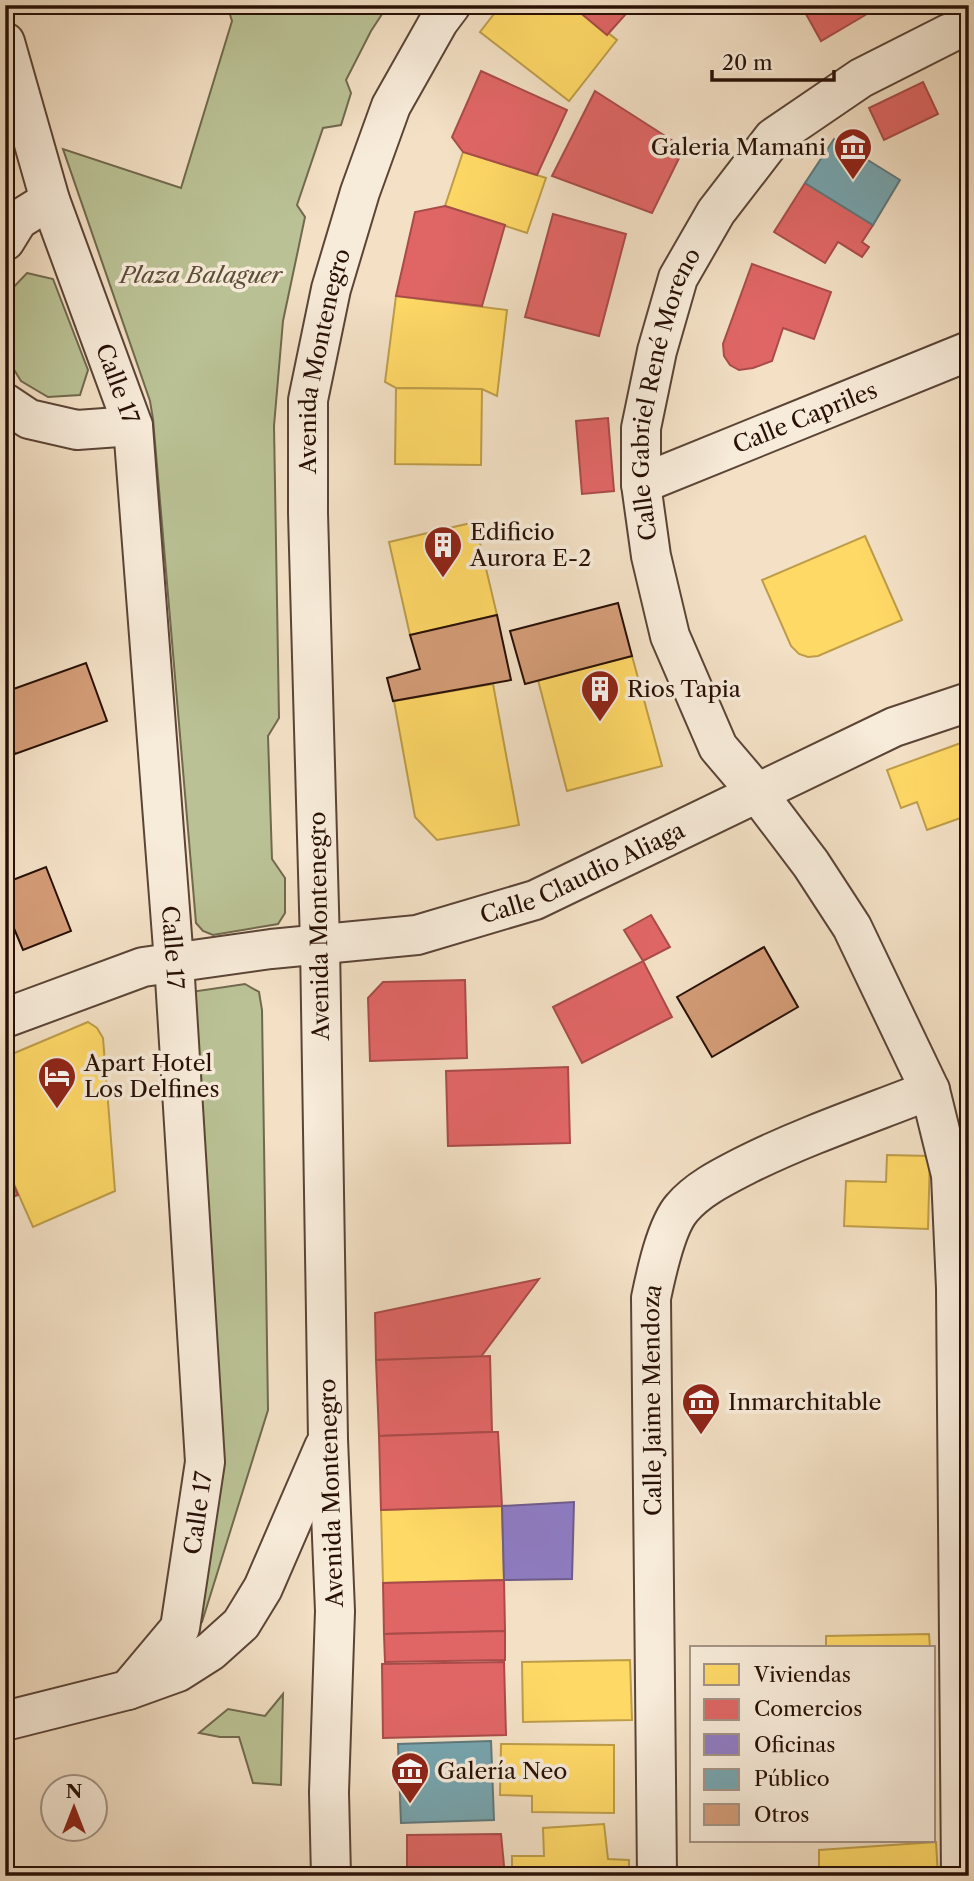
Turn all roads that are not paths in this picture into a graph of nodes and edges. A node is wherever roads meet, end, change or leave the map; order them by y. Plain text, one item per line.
1 (452, 5) edge
2 (969, 26) edge
3 (5, 42) edge
4 (50, 200) junction
5 (5, 241) edge
6 (969, 351) edge
7 (5, 403) edge
8 (133, 426) junction
9 (642, 484) junction
10 (969, 702) edge
11 (758, 794) junction
12 (320, 944) junction
13 (174, 962) junction
14 (5, 1018) edge
15 (930, 1090) junction
16 (328, 1439) junction
17 (128, 1690) junction
18 (5, 1721) edge
19 (331, 1876) edge
20 (657, 1876) edge
21 (961, 1876) edge

1 - 12 street, Avenida Montenegro
2 - 9 street, Calle Gabriel René Moreno
3 - 4 street, Calle 17
4 - 5 street
4 - 8 street, Calle 17
6 - 9 street, Calle Capriles
7 - 8 street
8 - 13 street, Calle 17
9 - 11 street, Calle Gabriel René Moreno
10 - 11 street, Calle Claudio Aliaga
11 - 12 street, Calle Claudio Aliaga
11 - 15 street, Calle Gabriel René Moreno
12 - 13 street, Calle Claudio Aliaga
12 - 16 street, Avenida Montenegro
13 - 14 street, Calle Claudio Aliaga
13 - 17 street, Calle 17
15 - 20 street, Calle Jaime Mendoza
15 - 21 street, Calle Gabriel René Moreno
16 - 17 street
16 - 19 street, Avenida Montenegro
17 - 18 street

